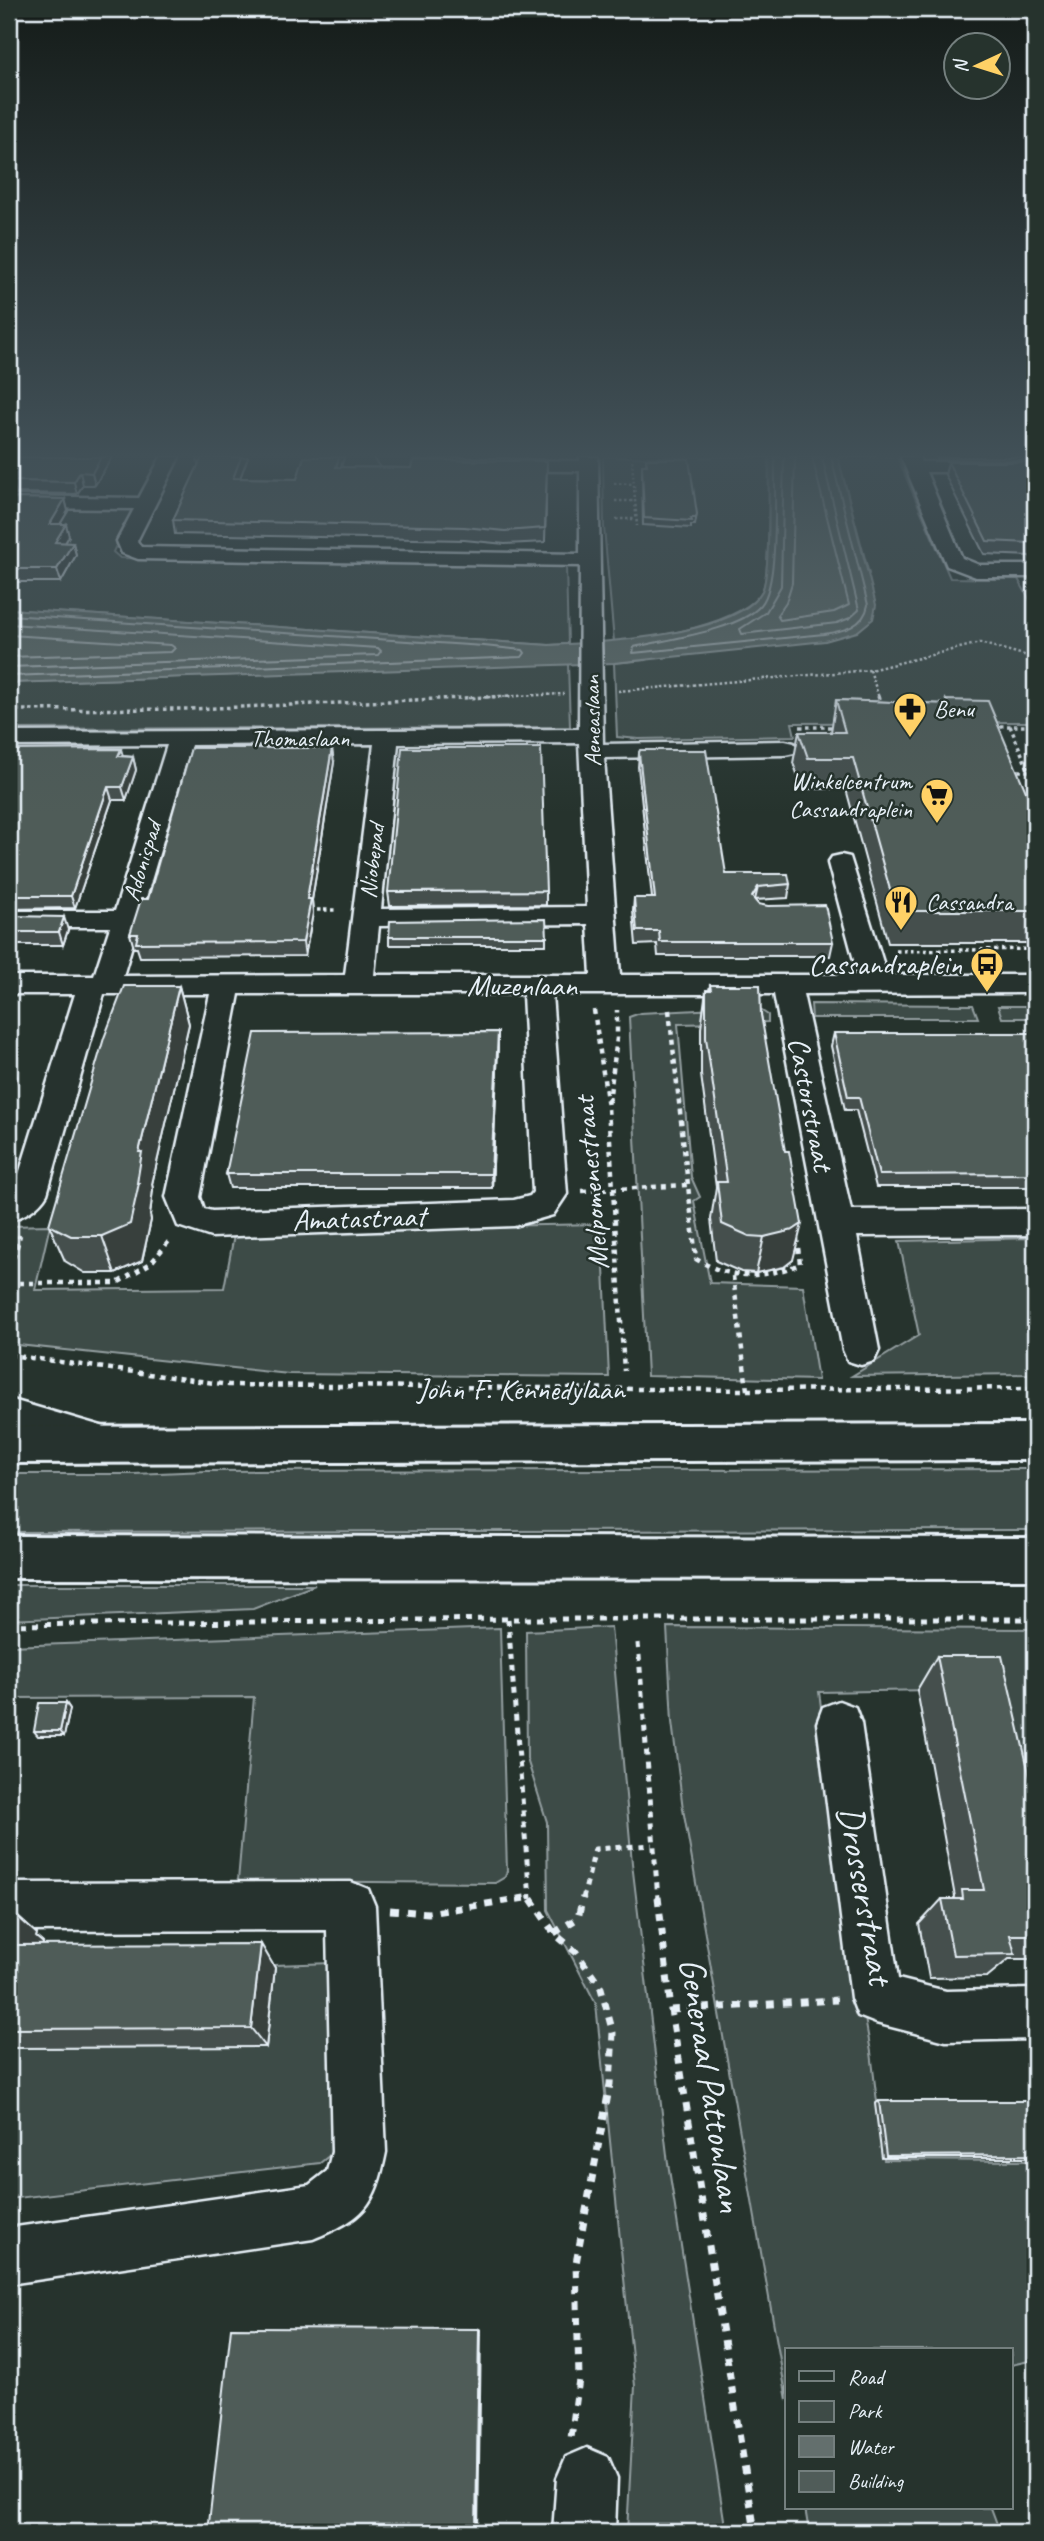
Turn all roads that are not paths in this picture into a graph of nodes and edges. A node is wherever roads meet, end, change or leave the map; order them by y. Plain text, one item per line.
1 (590, 576) edge
2 (181, 738) junction
3 (387, 738) junction
4 (9, 739) edge
5 (591, 743) junction
6 (785, 748) road end
7 (841, 863) dead end
8 (366, 914) junction
9 (601, 915) junction
10 (9, 919) edge
11 (125, 919) junction
12 (875, 984) junction
13 (1035, 984) edge
14 (9, 985) edge
15 (99, 985) junction
16 (226, 985) junction
17 (358, 985) junction
18 (537, 985) junction
19 (787, 985) junction
20 (605, 999) junction
21 (9, 1208) edge
22 (834, 1212) junction
23 (1035, 1222) edge
24 (861, 1350) dead end
25 (9, 1415) edge
26 (1035, 1442) edge
27 (108, 1444) junction
28 (9, 1445) edge
29 (9, 1557) edge
30 (1035, 1559) edge
31 (839, 1723) dead end
32 (9, 1907) edge
33 (1035, 2014) edge
34 (9, 2256) edge

1 - 5 street, Aeneaslaan
2 - 3 street, Thomaslaan
2 - 4 street, Thomaslaan
2 - 11 street, Adonispad
3 - 5 street, Thomaslaan
3 - 8 street, Niobepad
5 - 6 street
5 - 9 street, Aeneaslaan
7 - 12 street
8 - 9 street
8 - 17 street, Niobepad
9 - 20 street, Aeneaslaan
10 - 11 street
11 - 15 street, Adonispad
12 - 13 street, Muzenlaan
12 - 19 street, Muzenlaan
14 - 15 street, Muzenlaan
15 - 16 street, Muzenlaan
15 - 21 street, Adonispad
16 - 17 street, Muzenlaan
16 - 18 street, Amatastraat
17 - 18 street, Muzenlaan
18 - 20 street, Muzenlaan
19 - 20 street, Muzenlaan
19 - 22 street, Castorstraat
22 - 23 street
22 - 24 street, Castorstraat
25 - 27 street
26 - 27 main road, John F. Kennedylaan
27 - 28 main road, John F. Kennedylaan
29 - 30 main road
31 - 33 street, Drosserstraat
32 - 34 street

